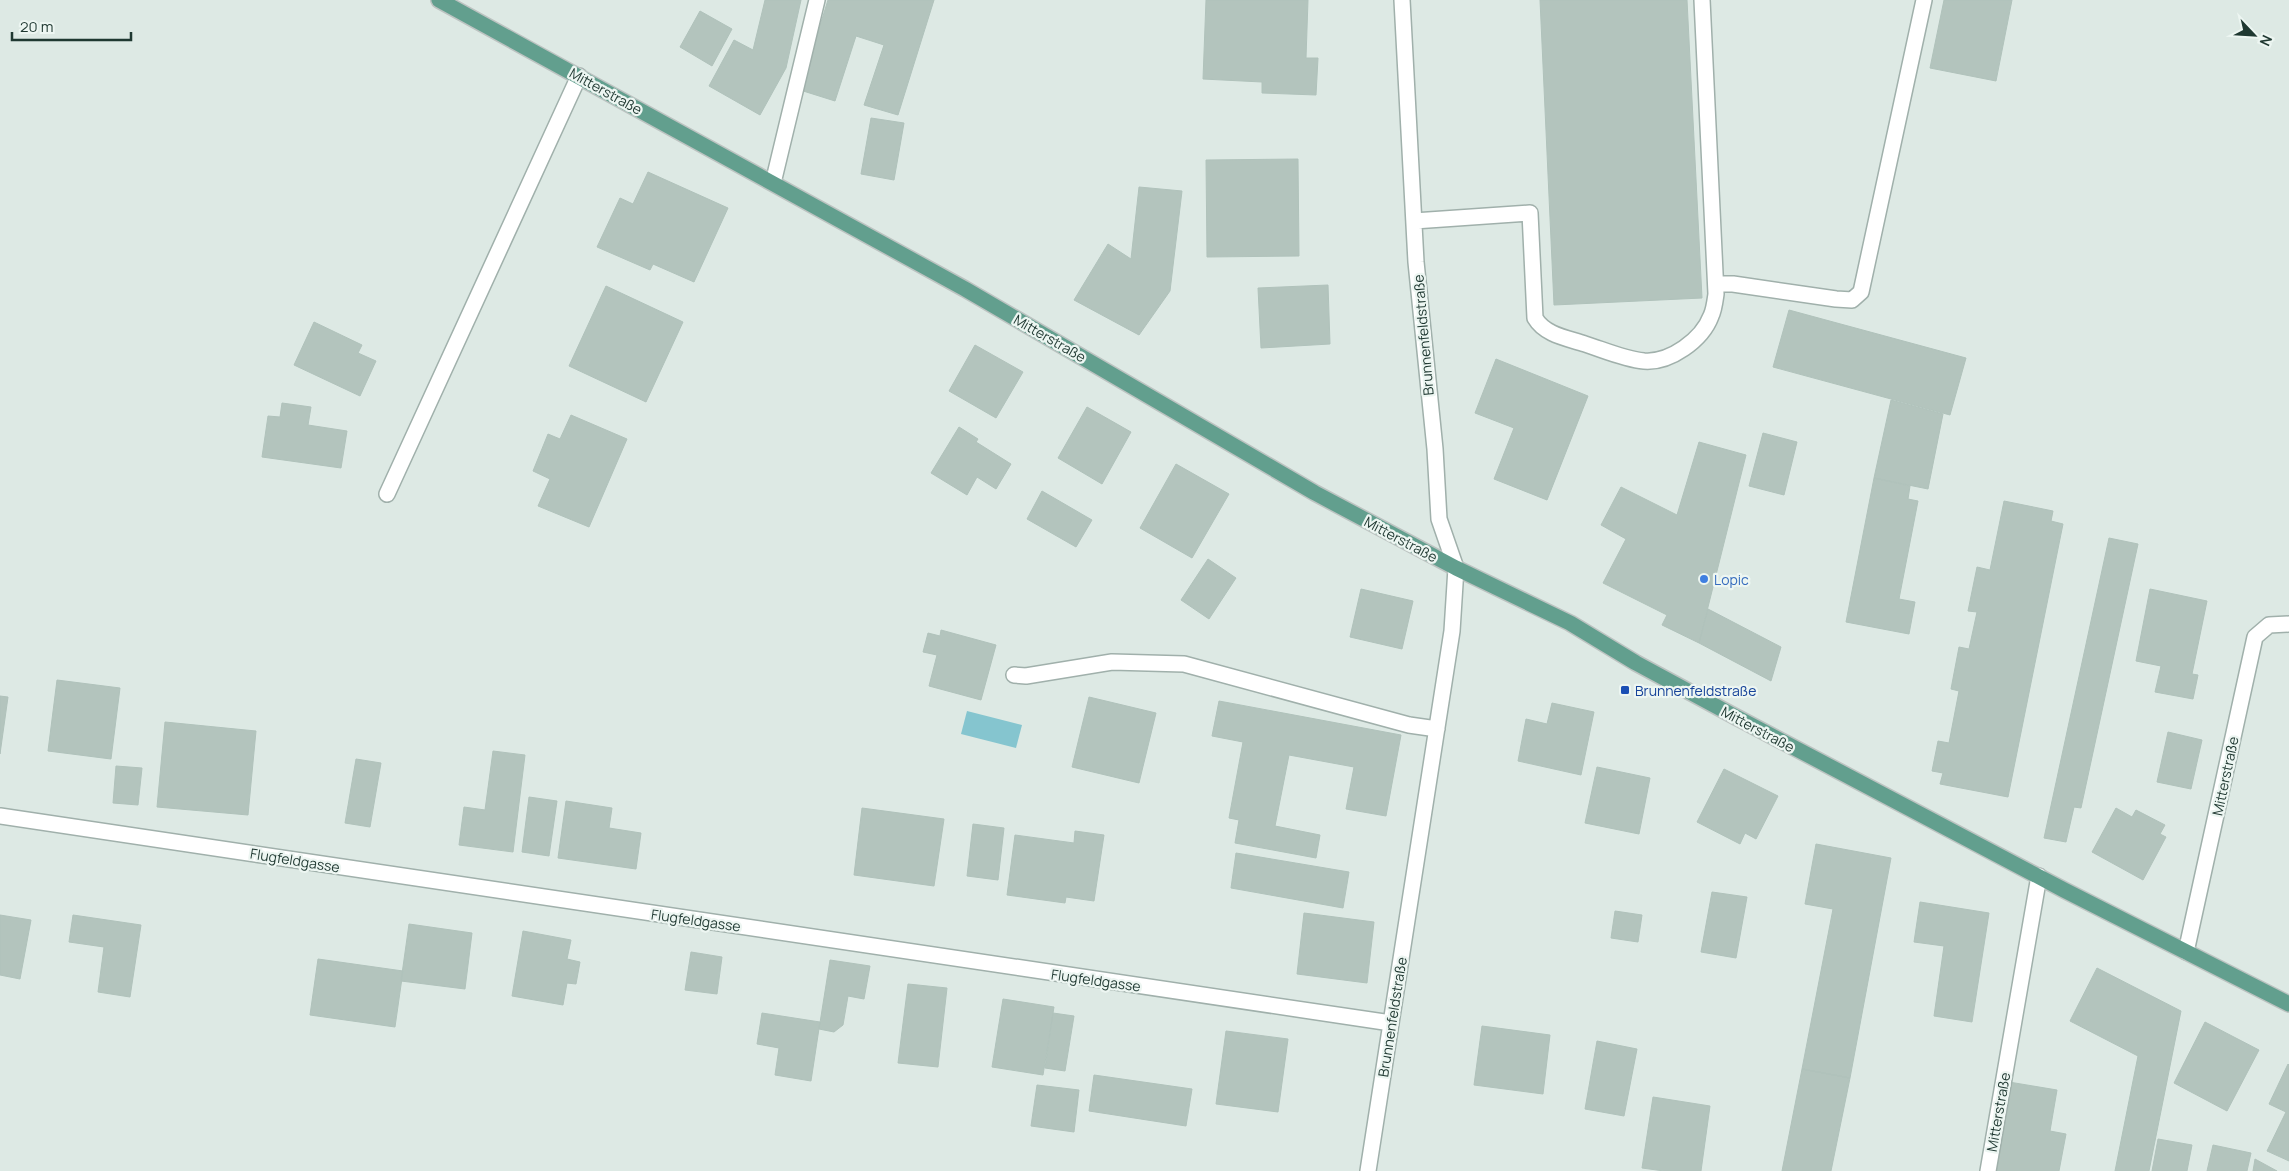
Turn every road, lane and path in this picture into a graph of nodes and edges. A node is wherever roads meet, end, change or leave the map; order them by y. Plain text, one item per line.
1 (439, 0) edge
2 (817, 0) edge
3 (1402, 0) edge
4 (1702, 0) edge
5 (1924, 0) edge
6 (579, 76) junction
7 (773, 183) junction
8 (1414, 221) junction
9 (1716, 284) junction
10 (387, 494) dead end
11 (1456, 568) junction
12 (2289, 624) edge
13 (1014, 675) dead end
14 (1436, 730) junction
15 (0, 816) edge
16 (2039, 876) junction
17 (2186, 952) junction
18 (2289, 1004) edge
19 (1391, 1023) junction
20 (1368, 1171) edge
21 (1988, 1171) edge

1 - 6 main road, Mitterstraße
2 - 7 street
3 - 8 street, Brunnenfeldstraße
4 - 9 street
5 - 9 street
6 - 7 main road, Mitterstraße
6 - 10 street
7 - 11 main road, Mitterstraße
8 - 9 street
8 - 11 street, Brunnenfeldstraße
11 - 14 street, Brunnenfeldstraße
11 - 16 main road, Mitterstraße
12 - 17 street, Mitterstraße
13 - 14 street
14 - 19 street, Brunnenfeldstraße
15 - 19 street, Flugfeldgasse
16 - 17 main road, Mitterstraße
16 - 21 street, Mitterstraße
17 - 18 main road, Mitterstraße
19 - 20 street, Brunnenfeldstraße

